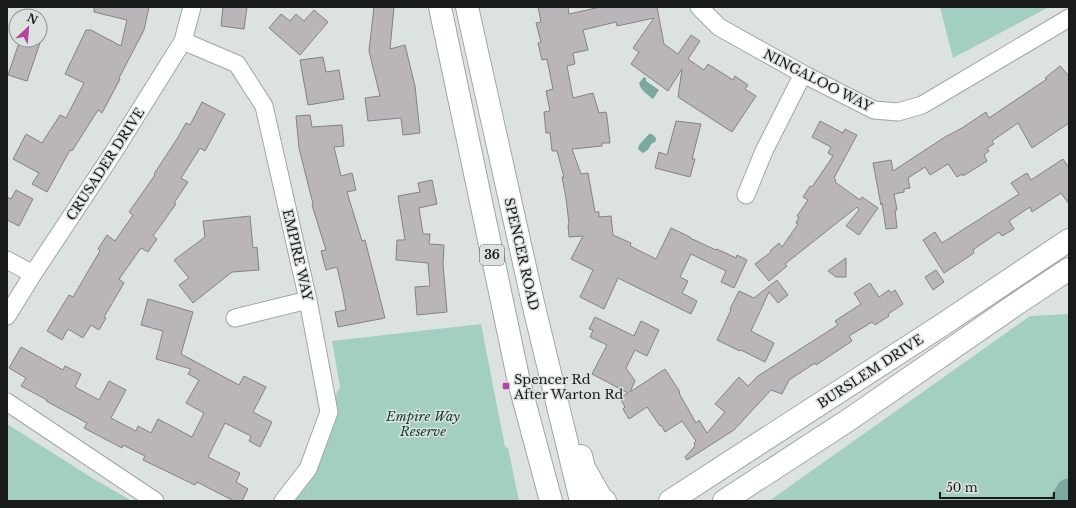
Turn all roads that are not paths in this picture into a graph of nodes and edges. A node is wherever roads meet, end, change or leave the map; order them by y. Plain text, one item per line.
1 (192, 7) edge
2 (440, 7) edge
3 (467, 7) edge
4 (700, 7) edge
5 (1069, 18) edge
6 (183, 41) junction
7 (803, 74) junction
8 (507, 185) junction
9 (746, 195) dead end
10 (1069, 240) edge
11 (7, 260) edge
12 (1069, 269) edge
13 (496, 273) junction
14 (33, 274) junction
15 (308, 300) junction
16 (7, 316) edge
17 (235, 318) dead end
18 (901, 384) junction
19 (7, 402) edge
20 (820, 403) junction
21 (559, 409) junction
22 (772, 470) junction
23 (155, 501) edge
24 (283, 501) edge
25 (551, 501) edge
26 (581, 501) edge
27 (605, 501) edge
28 (670, 501) edge
29 (724, 501) edge
30 (744, 501) edge

1 - 6 street, CRUSADER DRIVE
2 - 13 main road, 36
3 - 8 main road, SPENCER ROAD / 36
4 - 7 street, NINGALOO WAY
5 - 7 street, NINGALOO WAY
6 - 14 street, CRUSADER DRIVE
6 - 15 street, EMPIRE WAY
7 - 9 street
8 - 13 main road
8 - 21 main road, SPENCER ROAD / 36
10 - 20 main road, BURSLEM DRIVE
11 - 14 street
12 - 18 main road, BURSLEM DRIVE
13 - 25 main road, 36
14 - 16 street, CRUSADER DRIVE
15 - 17 street
15 - 24 street, EMPIRE WAY
18 - 20 main road
18 - 22 main road, BURSLEM DRIVE
19 - 23 street
20 - 28 main road, BURSLEM DRIVE
21 - 26 main road, SPENCER ROAD / 36
21 - 27 main road
22 - 29 main road, BURSLEM DRIVE
22 - 30 main road

